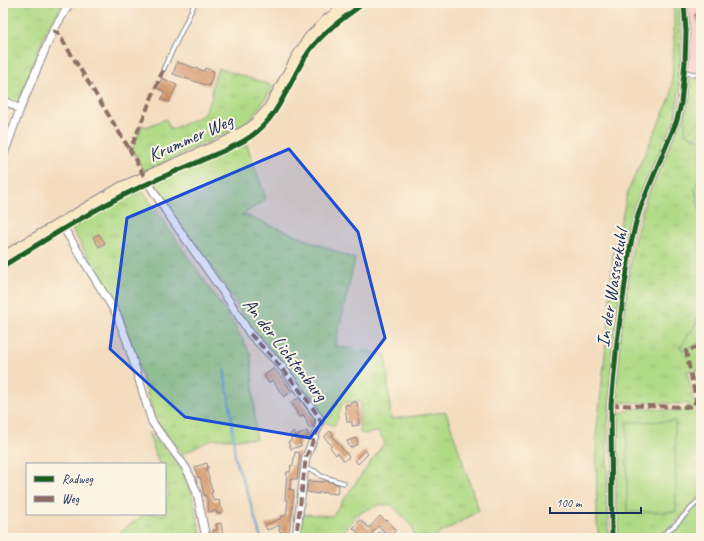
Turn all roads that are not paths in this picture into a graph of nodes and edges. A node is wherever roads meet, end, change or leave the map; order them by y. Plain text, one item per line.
1 (70, 3) edge
2 (195, 3) edge
3 (349, 3) edge
4 (684, 3) edge
5 (163, 70) dead end
6 (684, 72) junction
7 (701, 94) edge
8 (3, 100) edge
9 (20, 109) junction
10 (3, 158) edge
11 (144, 176) junction
12 (60, 222) junction
13 (3, 257) edge
14 (305, 470) junction
15 (344, 483) dead end
16 (701, 498) edge
17 (206, 538) edge
18 (296, 538) edge
19 (612, 538) edge
20 (659, 538) edge

1 - 9 street
2 - 5 lane
3 - 11 main road, Krummer Weg
4 - 6 street, In der Wasserkuhl
6 - 7 lane
6 - 19 street, In der Wasserkuhl
8 - 9 street
9 - 10 street
11 - 12 main road, Krummer Weg
11 - 14 street, An der Lichtenburg
12 - 13 main road, Krummer Weg
12 - 17 street
14 - 15 lane
14 - 18 street, An der Lichtenburg
16 - 20 lane

